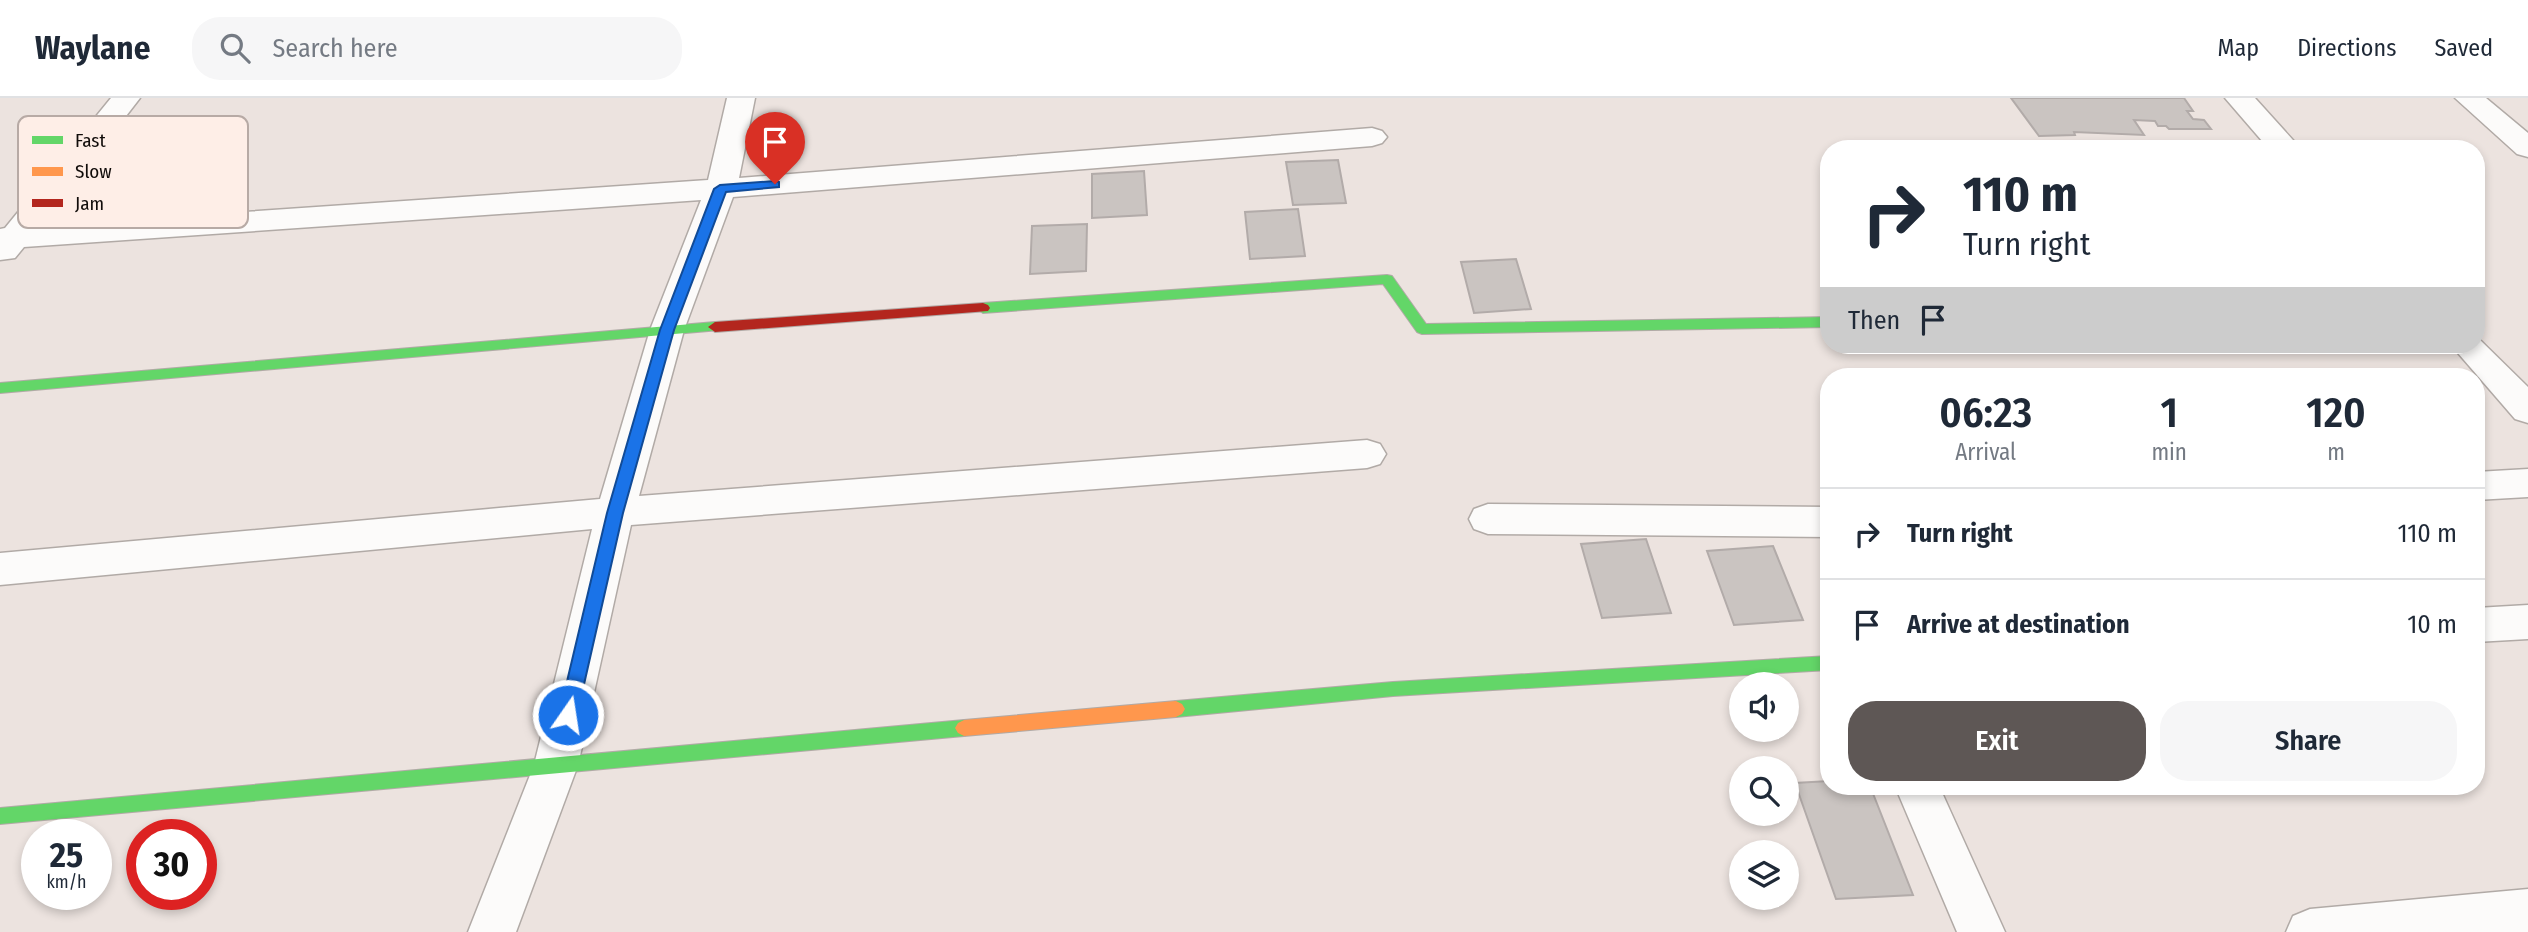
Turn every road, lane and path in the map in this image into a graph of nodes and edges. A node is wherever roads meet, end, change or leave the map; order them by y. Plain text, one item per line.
1 (126, 98) edge
2 (741, 98) edge
3 (2239, 98) edge
4 (2469, 98) edge
5 (111, 116) edge
6 (1372, 137) dead end
7 (2278, 140) edge
8 (2528, 148) edge
9 (720, 189) junction
10 (248, 225) edge
11 (18, 228) edge
12 (213, 228) edge
13 (5, 244) edge
14 (1820, 322) edge
15 (667, 330) junction
16 (2476, 354) edge
17 (0, 388) edge
18 (2528, 410) edge
19 (1367, 454) dead end
20 (2528, 483) edge
21 (2485, 485) edge
22 (615, 513) junction
23 (1488, 519) dead end
24 (1820, 522) edge
25 (0, 569) edge
26 (2528, 622) edge
27 (2485, 624) edge
28 (1820, 664) edge
29 (556, 765) junction
30 (1921, 795) edge
31 (0, 816) edge
32 (2528, 912) edge
33 (492, 932) edge
34 (1981, 932) edge
35 (2311, 932) edge

1 - 5 street
2 - 9 street
3 - 7 street
4 - 8 street
6 - 9 street
9 - 10 street
9 - 15 street
11 - 13 street
12 - 13 street
14 - 15 street
15 - 17 street
15 - 22 street
16 - 18 street
19 - 22 street
20 - 21 street
22 - 25 street
22 - 29 street
23 - 24 street
26 - 27 street
28 - 29 street
29 - 31 street
29 - 33 street
30 - 34 street
32 - 35 street

